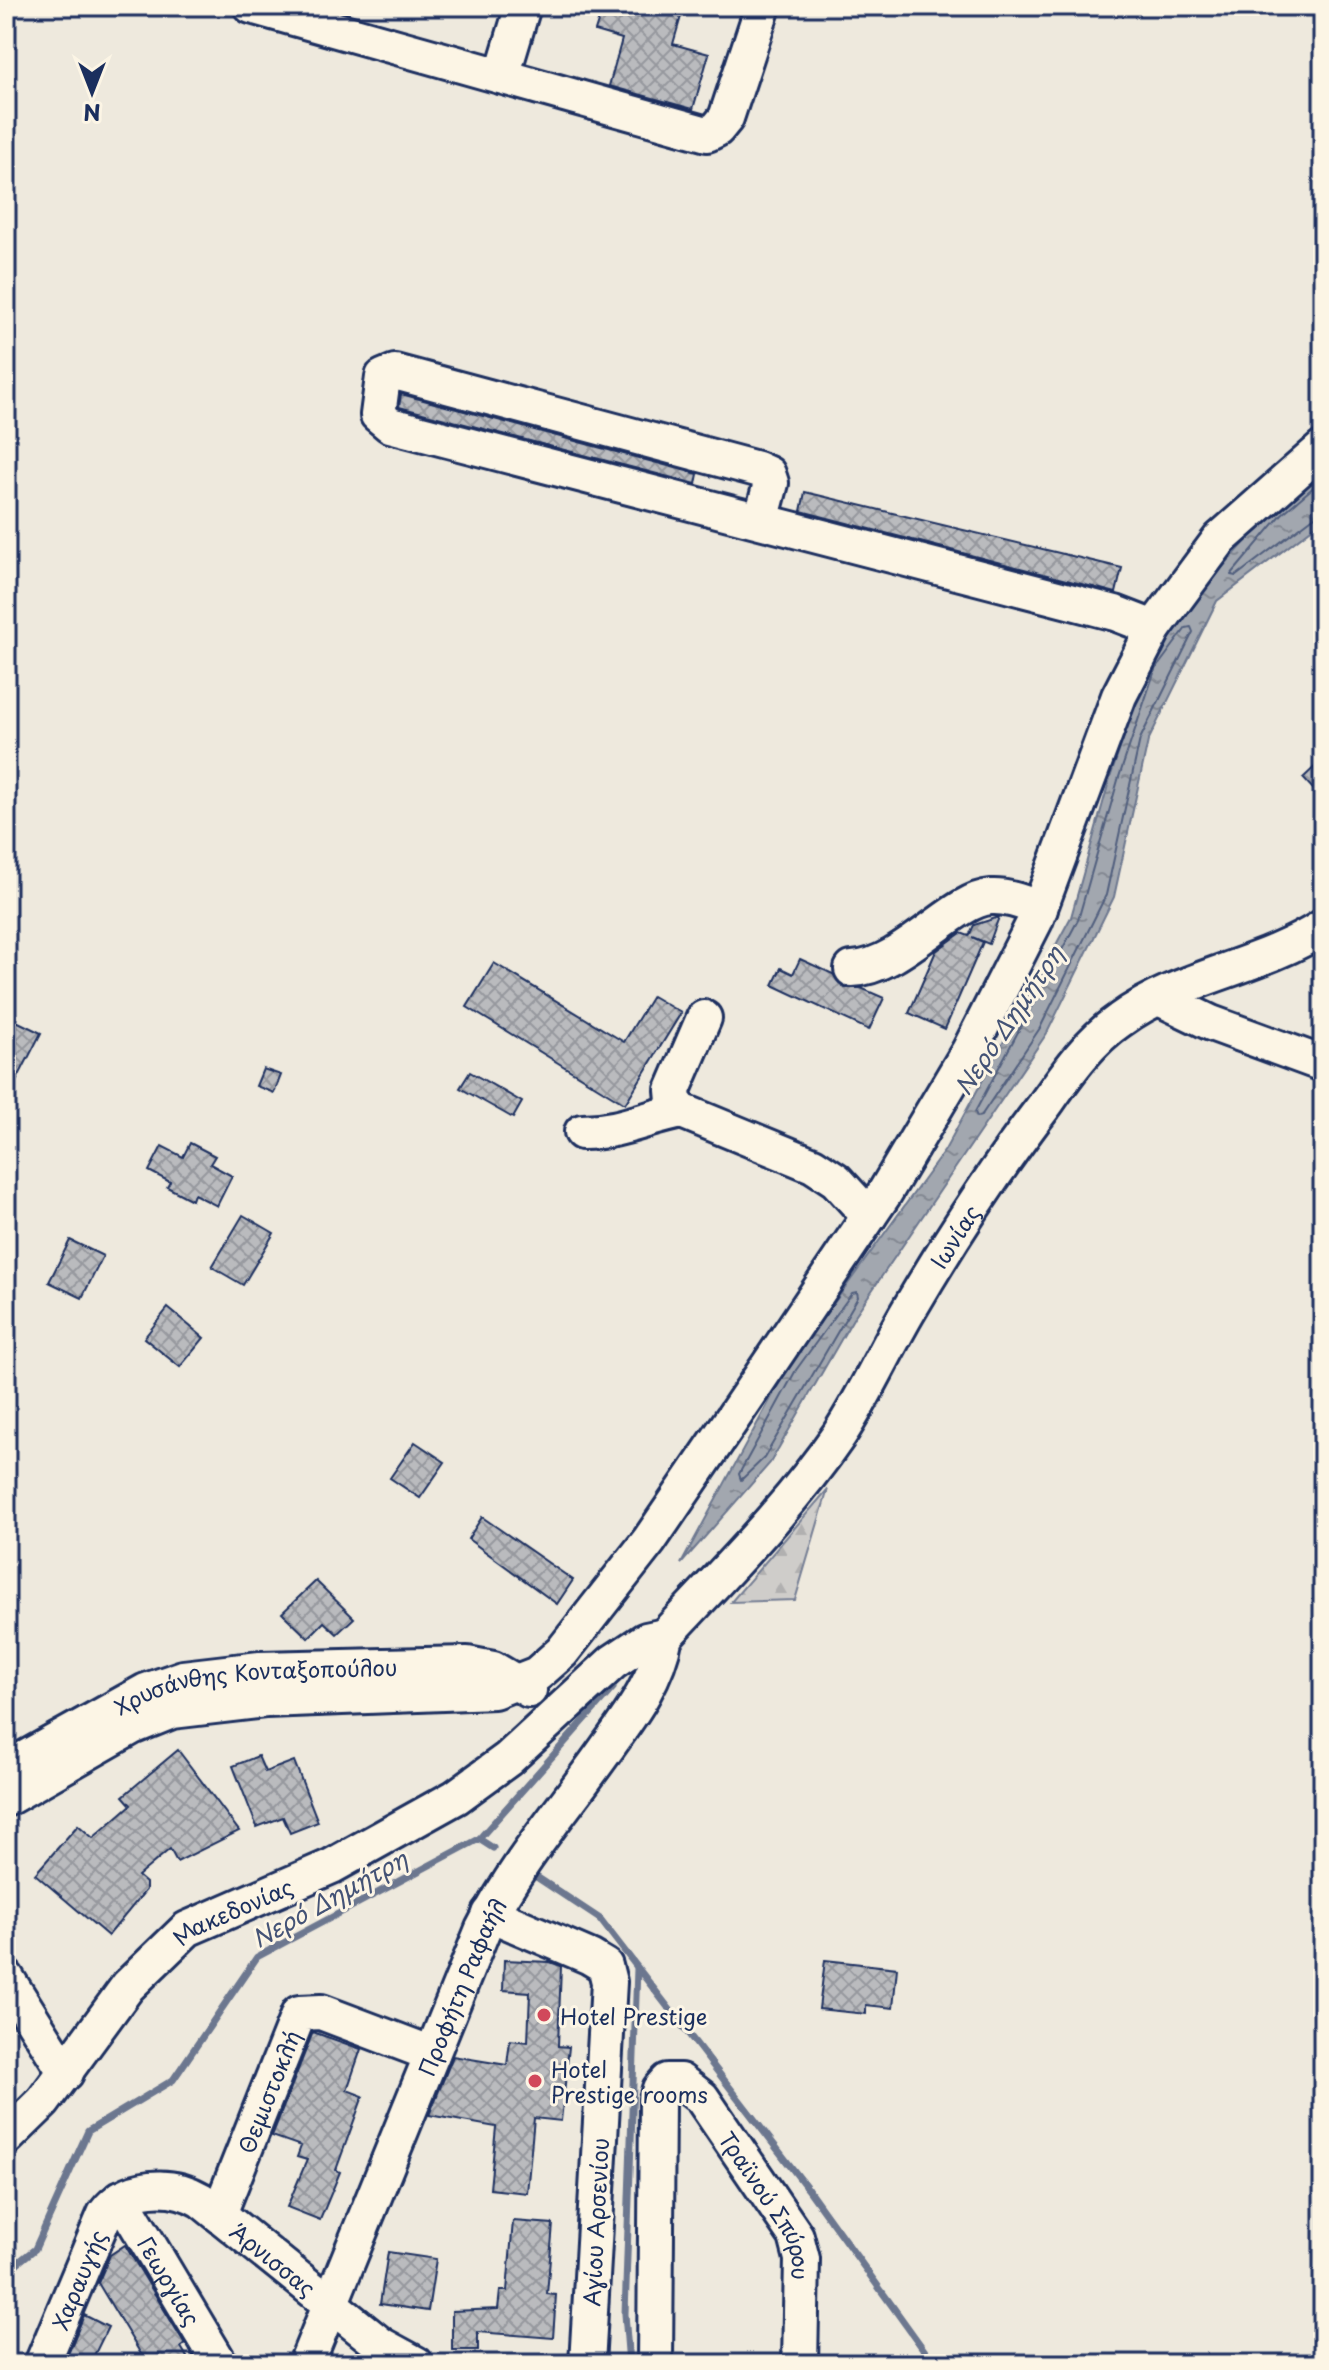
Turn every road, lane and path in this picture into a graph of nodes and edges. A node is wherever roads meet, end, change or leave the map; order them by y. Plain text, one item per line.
1 (251, 6) edge
2 (523, 6) edge
3 (763, 6) edge
4 (502, 76) junction
5 (1323, 448) edge
6 (761, 521) junction
7 (1154, 628) junction
8 (1040, 909) junction
9 (1323, 927) edge
10 (852, 969) dead end
11 (1159, 998) junction
12 (704, 1018) dead end
13 (1323, 1064) edge
14 (682, 1111) junction
15 (582, 1132) dead end
16 (869, 1216) junction
17 (665, 1636) junction
18 (519, 1683) junction
19 (559, 1710) junction
20 (6, 1769) edge
21 (6, 1799) edge
22 (490, 1914) junction
23 (6, 1977) edge
24 (432, 2054) junction
25 (66, 2073) junction
26 (6, 2138) edge
27 (121, 2198) junction
28 (219, 2214) junction
29 (331, 2301) junction
30 (313, 2360) edge
31 (42, 2364) edge
32 (220, 2364) edge
33 (416, 2364) edge
34 (587, 2364) edge
35 (655, 2364) edge
36 (800, 2364) edge

1 - 4 street
2 - 4 street
3 - 4 street
5 - 7 street
6 - 6 street
6 - 7 street
7 - 8 street
8 - 10 street
8 - 16 street
9 - 11 street, Ιωνίας
11 - 13 street
11 - 17 street, Ιωνίας
12 - 14 street
14 - 15 street
14 - 16 street
16 - 18 street
17 - 19 street, Μακεδονίας
17 - 22 street, Προφήτη Ραφαήλ
18 - 19 street, Χρυσάνθης Κονταξοπούλου
18 - 20 street, Χρυσάνθης Κονταξοπούλου
18 - 21 street, Χρυσάνθης Κονταξοπούλου
19 - 25 street, Μακεδονίας
22 - 24 street, Προφήτη Ραφαήλ
22 - 34 street, Αγίου Αρσενίου
23 - 25 street
24 - 28 street, Θεμιστοκλή
24 - 29 street, Προφήτη Ραφαήλ
25 - 26 street, Μακεδονίας
27 - 28 street, Άρνισσας
27 - 31 street, Χαραυγής
27 - 32 street, Γεωργίας
28 - 29 street, Άρνισσας
29 - 30 street, Προφήτη Ραφαήλ
29 - 33 street, Άρνισσας
35 - 36 street, Τραϊνού Σπύρου

